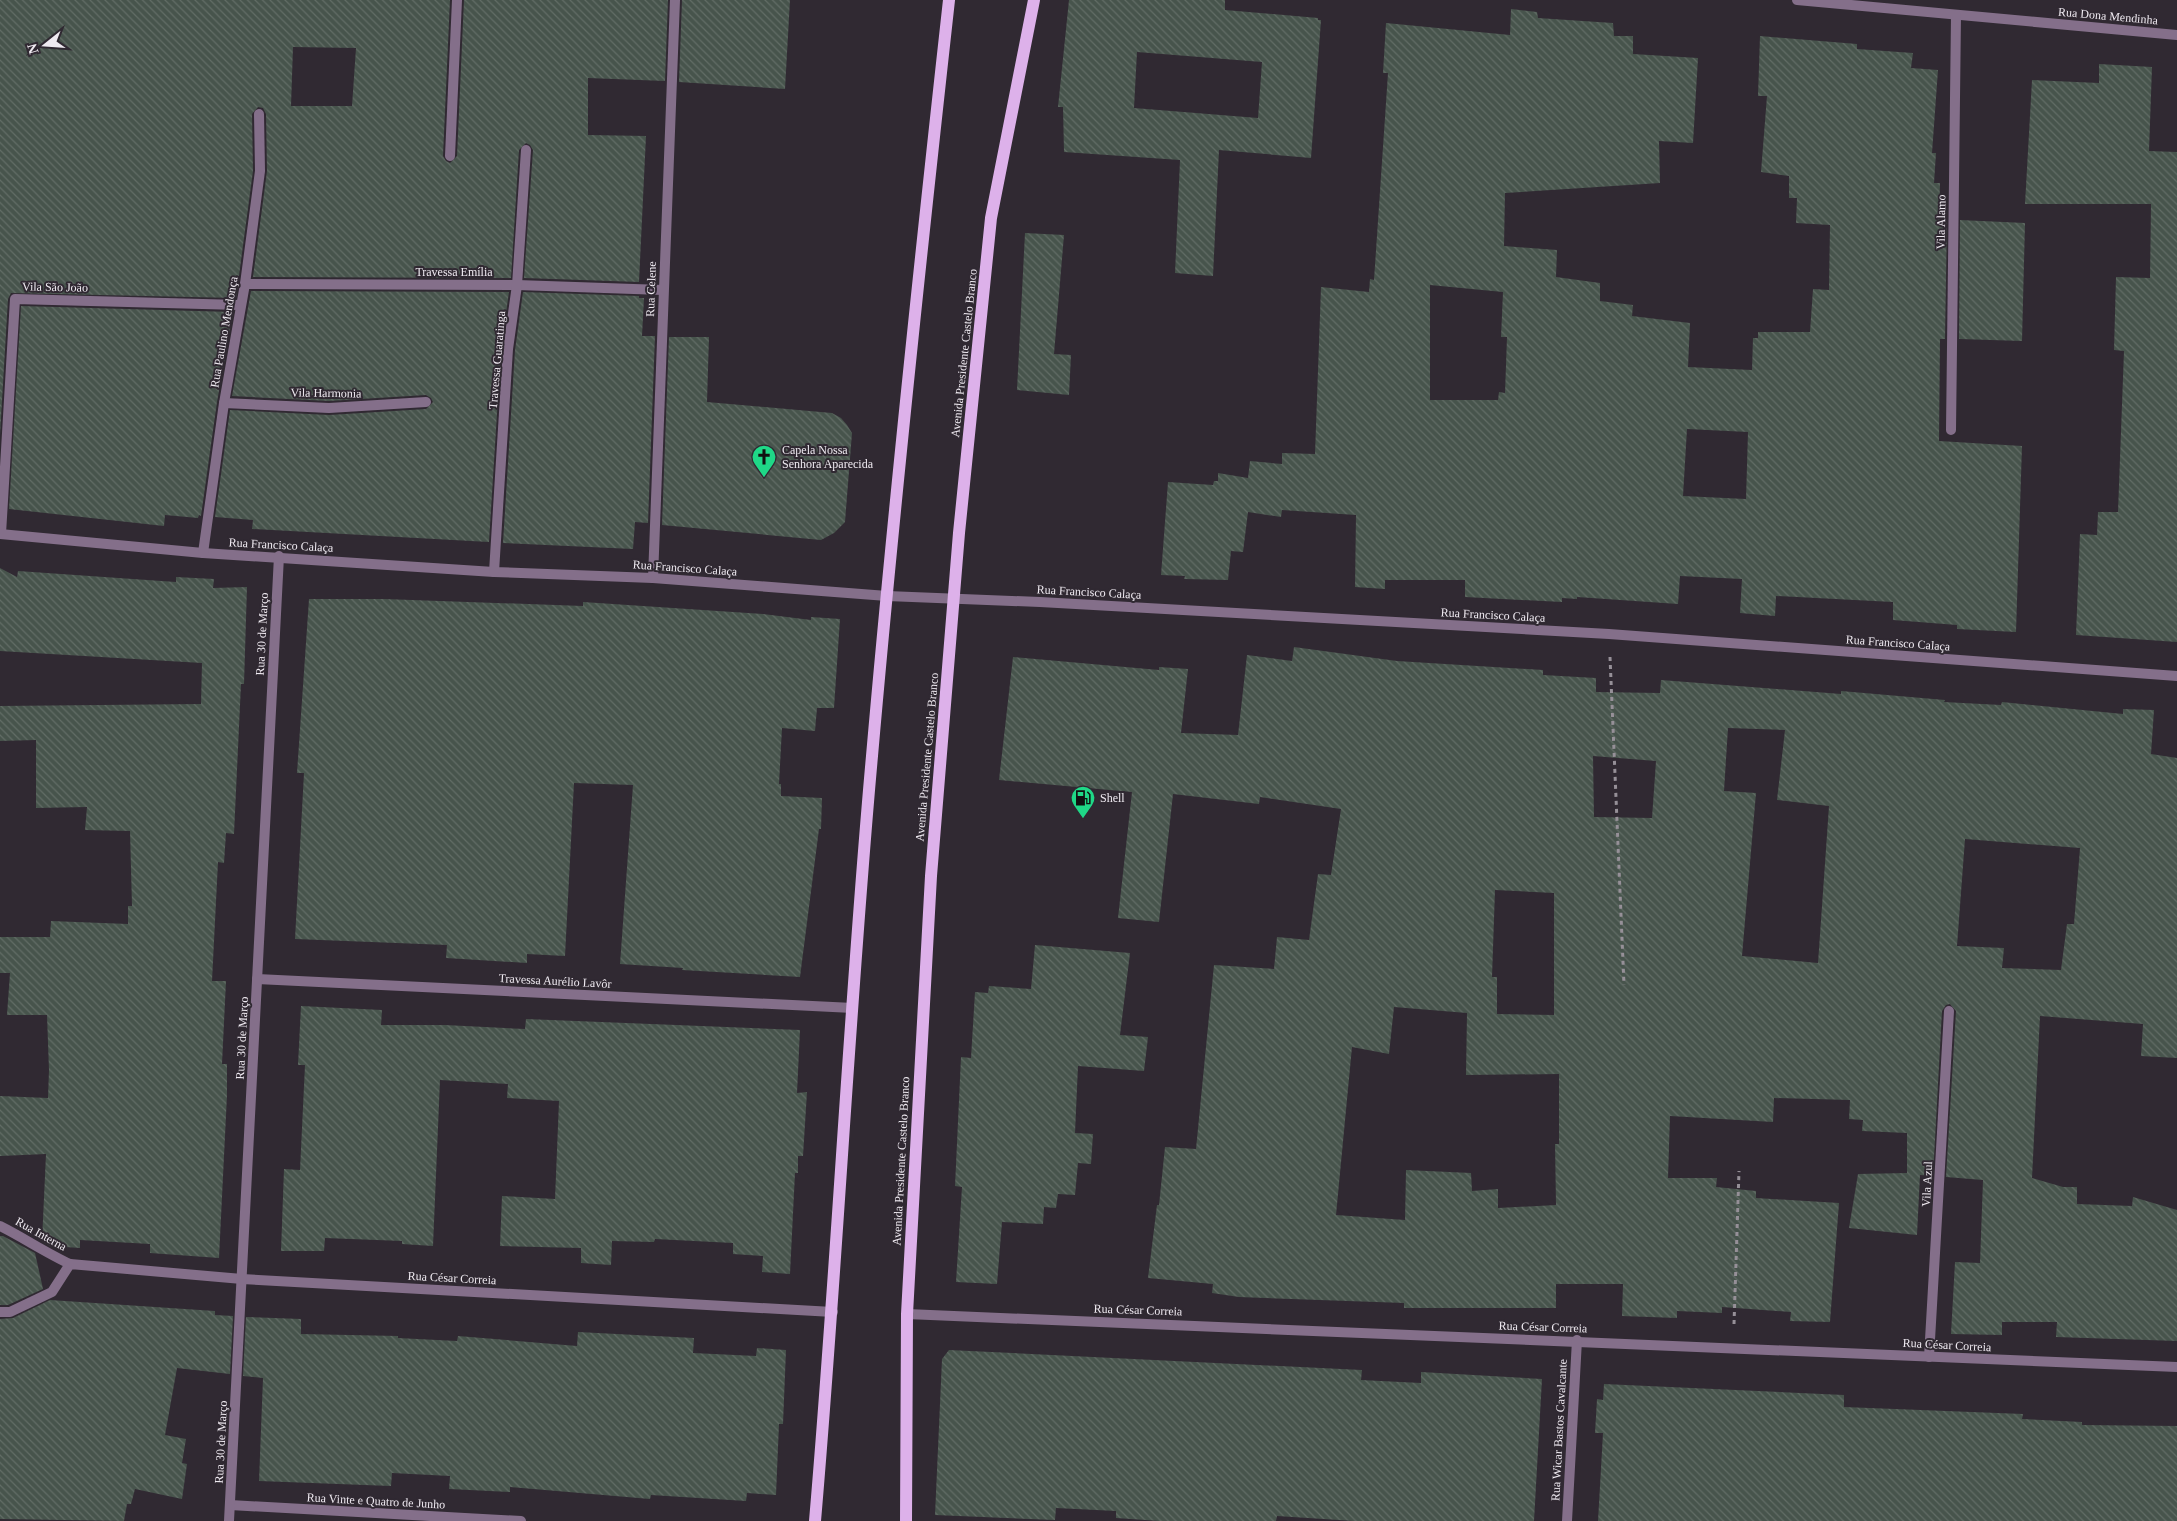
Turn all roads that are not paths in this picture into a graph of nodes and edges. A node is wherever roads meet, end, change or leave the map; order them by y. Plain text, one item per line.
1 (457, 0) edge
2 (674, 0) edge
3 (949, 0) edge
4 (1034, 0) edge
5 (1797, 0) edge
6 (1956, 15) junction
7 (2177, 35) edge
8 (259, 114) dead end
9 (526, 150) dead end
10 (450, 156) dead end
11 (245, 284) junction
12 (517, 285) junction
13 (663, 290) junction
14 (240, 305) junction
15 (426, 402) dead end
16 (224, 403) junction
17 (1951, 430) dead end
18 (0, 534) edge
19 (203, 553) junction
20 (279, 556) junction
21 (494, 572) junction
22 (653, 578) junction
23 (887, 596) junction
24 (954, 598) junction
25 (2177, 676) edge
26 (257, 979) junction
27 (853, 1008) junction
28 (1949, 1011) dead end
29 (0, 1226) edge
30 (70, 1264) junction
31 (242, 1279) junction
32 (0, 1312) edge
33 (833, 1312) junction
34 (907, 1314) junction
35 (1577, 1340) junction
36 (1929, 1357) junction
37 (2177, 1368) edge
38 (230, 1506) junction
39 (229, 1521) edge
40 (521, 1521) edge
41 (815, 1521) edge
42 (906, 1521) edge
43 (1566, 1521) edge

1 - 10 street
2 - 13 street, Rua Celene
3 - 23 main road
4 - 24 main road, Avenida Presidente Castelo Branco
5 - 6 street, Rua Dona Mendinha
6 - 7 street, Rua Dona Mendinha
6 - 17 street, Vila Alamo
8 - 11 street, Rua Paulino Mendonça
9 - 12 street, Travessa Guaratinga
11 - 12 street, Travessa Emília
11 - 14 street, Rua Paulino Mendonça
12 - 13 street, Travessa Emília
12 - 21 street, Travessa Guaratinga
13 - 22 street, Rua Celene
14 - 16 street, Rua Paulino Mendonça
14 - 18 street, Vila São João
15 - 16 street, Vila Harmonia
16 - 19 street, Rua Paulino Mendonça
18 - 19 street, Rua Francisco Calaça
19 - 20 street, Rua Francisco Calaça
20 - 21 street, Rua Francisco Calaça
20 - 26 street, Rua 30 de Março
21 - 22 street, Rua Francisco Calaça
22 - 23 street, Rua Francisco Calaça
23 - 24 street, Rua Francisco Calaça
23 - 27 main road
24 - 25 street, Rua Francisco Calaça
24 - 34 main road, Avenida Presidente Castelo Branco
26 - 27 street, Travessa Aurélio Lavôr
26 - 31 street, Rua 30 de Março
27 - 33 main road
28 - 36 street, Vila Azul
29 - 30 street, Rua Interna
30 - 31 street, Rua César Correia
30 - 32 street
31 - 33 street, Rua César Correia
31 - 38 street, Rua 30 de Março
33 - 41 main road
34 - 35 street, Rua César Correia
34 - 42 main road, Avenida Presidente Castelo Branco
35 - 36 street, Rua César Correia
35 - 43 street, Rua Wicar Bastos Cavalcante
36 - 37 street, Rua César Correia
38 - 39 street, Rua 30 de Março
38 - 40 street, Rua Vinte e Quatro de Junho

